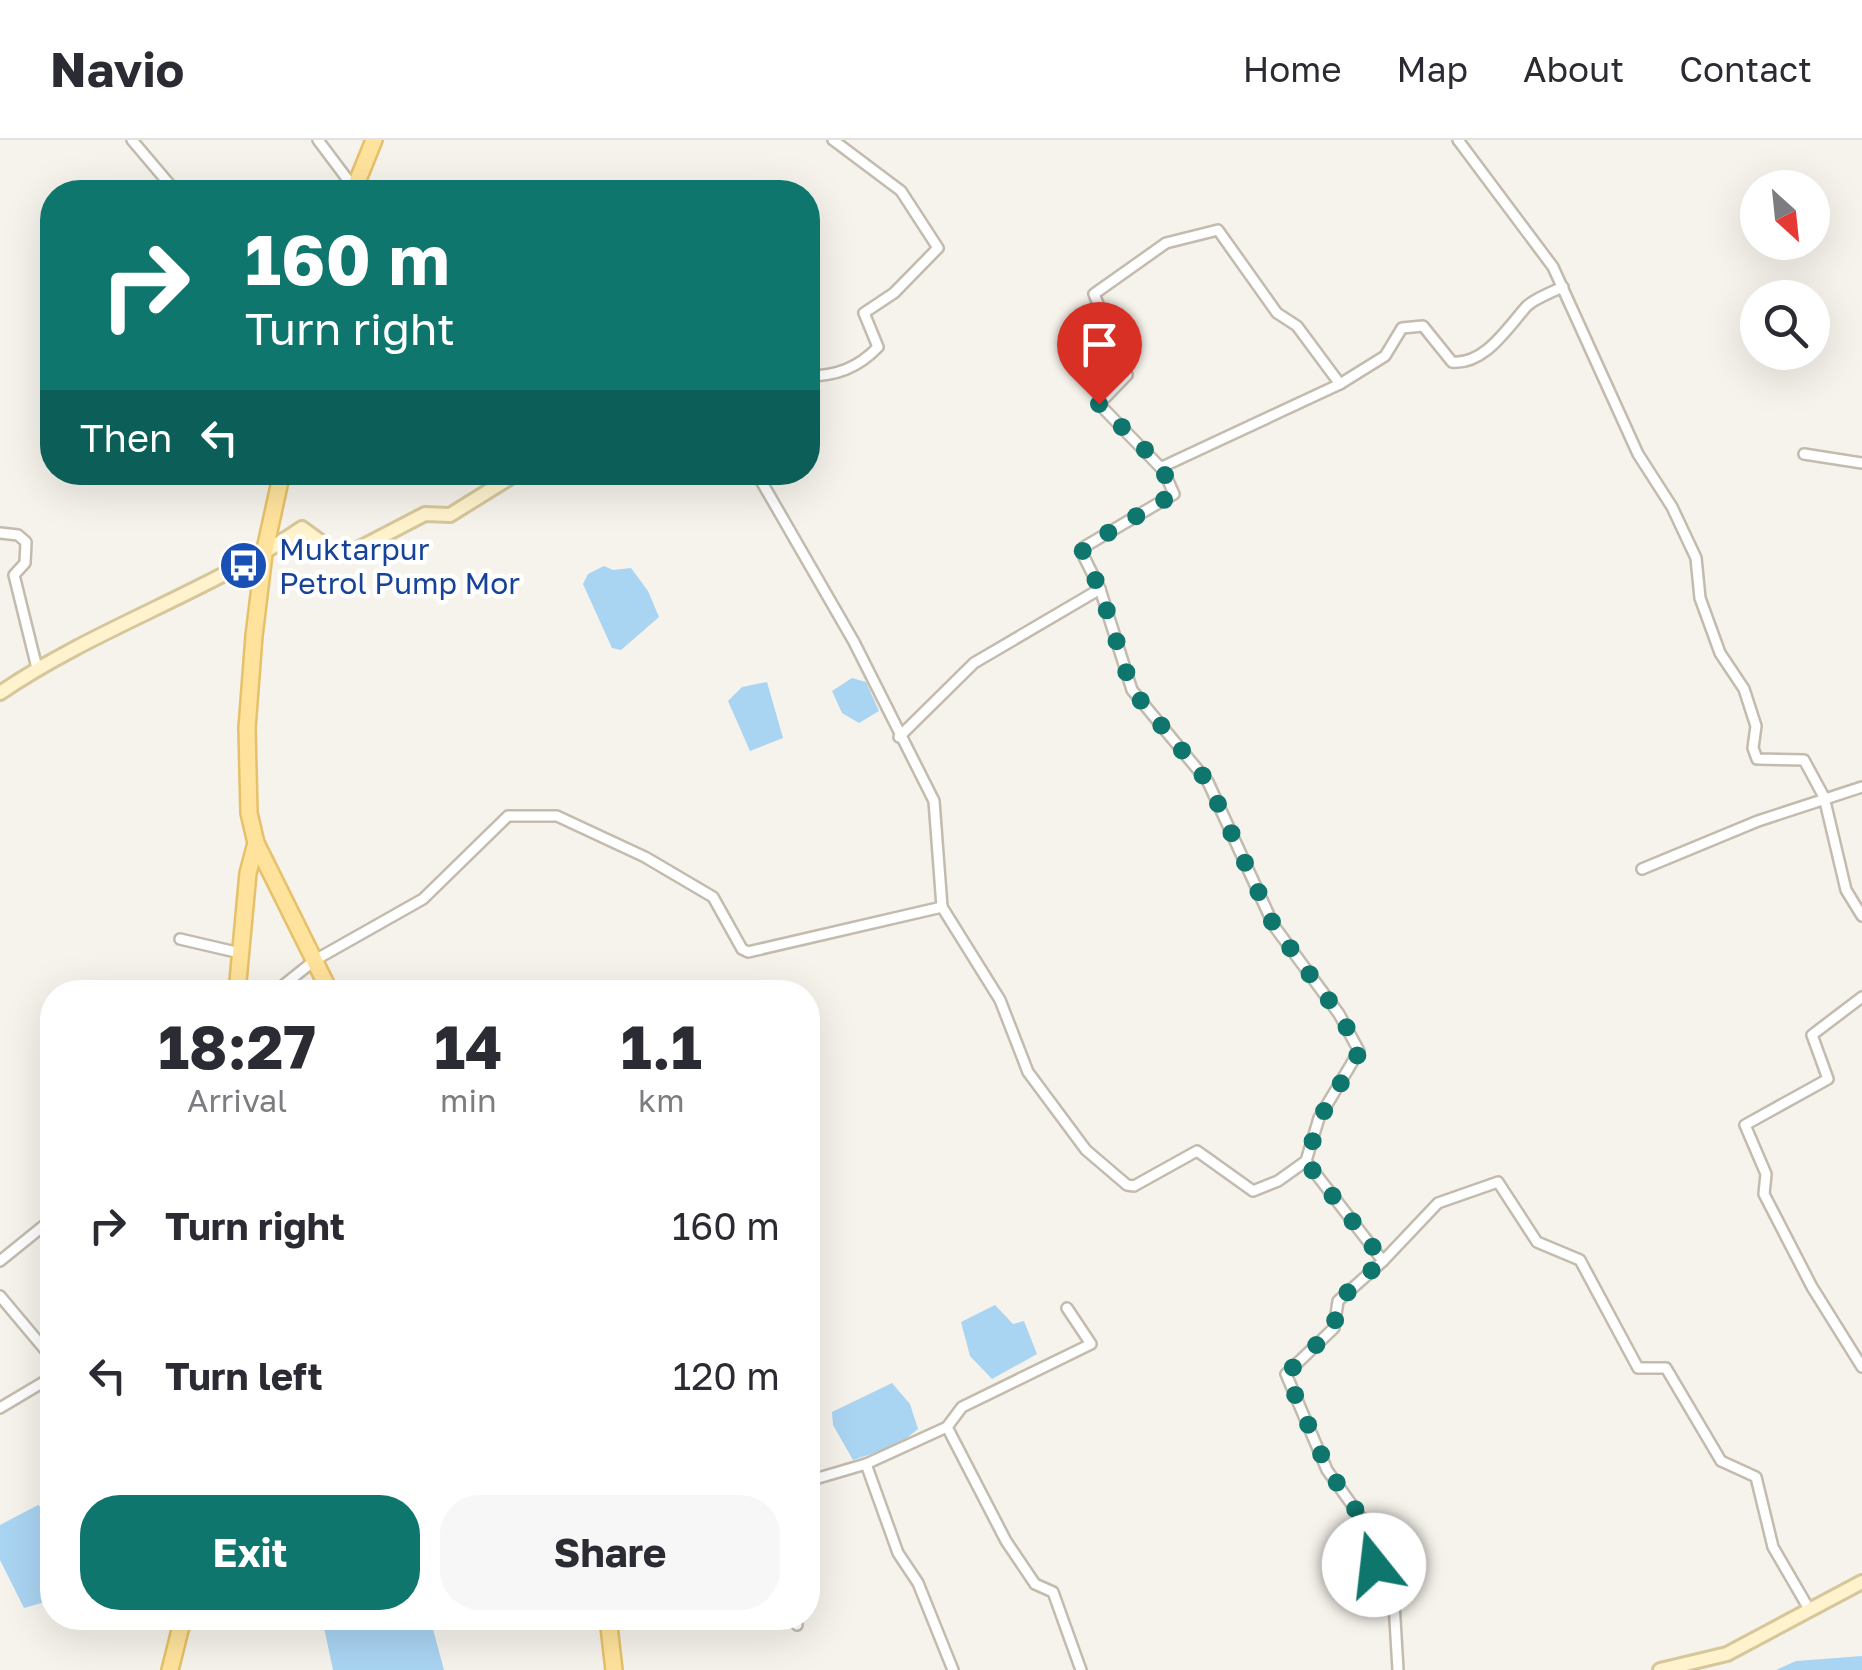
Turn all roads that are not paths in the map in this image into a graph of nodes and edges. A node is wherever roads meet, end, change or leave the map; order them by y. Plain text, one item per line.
1 (132, 140) edge
2 (318, 140) edge
3 (374, 140) edge
4 (833, 140) edge
5 (1458, 140) edge
6 (166, 180) edge
7 (347, 180) edge
8 (358, 180) edge
9 (1563, 287) junction
10 (820, 376) edge
11 (1340, 384) junction
12 (1804, 454) dead end
13 (1862, 464) edge
14 (1161, 468) junction
15 (279, 485) edge
16 (498, 485) edge
17 (763, 485) edge
18 (0, 533) edge
19 (264, 554) junction
20 (1100, 589) junction
21 (37, 668) junction
22 (0, 692) edge
23 (899, 737) junction
24 (1862, 787) edge
25 (1824, 797) junction
26 (256, 843) junction
27 (1642, 869) dead end
28 (942, 907) junction
29 (1862, 916) edge
30 (180, 939) dead end
31 (240, 952) junction
32 (314, 960) junction
33 (237, 980) edge
34 (289, 980) edge
35 (324, 980) edge
36 (1862, 997) edge
37 (1306, 1162) junction
38 (40, 1229) edge
39 (0, 1260) edge
40 (1383, 1260) junction
41 (0, 1296) edge
42 (1067, 1308) dead end
43 (40, 1344) edge
44 (1862, 1367) edge
45 (40, 1384) edge
46 (0, 1408) edge
47 (947, 1427) junction
48 (866, 1464) junction
49 (820, 1477) edge
50 (1862, 1582) edge
51 (1808, 1608) junction
52 (181, 1630) edge
53 (609, 1630) edge
54 (170, 1670) edge
55 (614, 1670) edge
56 (953, 1670) edge
57 (1081, 1670) edge
58 (1398, 1670) edge
59 (1660, 1670) edge

1 - 6 street
2 - 7 street
3 - 8 main road
4 - 10 street
5 - 9 street
9 - 11 street
9 - 25 street
11 - 14 street
11 - 14 street
12 - 13 street
14 - 20 street
15 - 19 main road
16 - 19 street
17 - 23 street
18 - 21 street
19 - 21 street
19 - 26 main road
20 - 23 street
20 - 37 street
21 - 22 street
23 - 28 street
24 - 25 street
25 - 27 street
25 - 29 street
26 - 31 main road
26 - 32 main road
28 - 32 street
28 - 37 street
30 - 31 street
31 - 33 main road
32 - 34 street
32 - 35 main road
36 - 44 street
37 - 40 street
38 - 39 street
40 - 51 street
40 - 58 street
41 - 43 street
42 - 47 street
45 - 46 street
47 - 48 street
47 - 57 street
48 - 49 street
48 - 56 street
50 - 51 street
51 - 59 street
52 - 54 main road
53 - 55 main road

